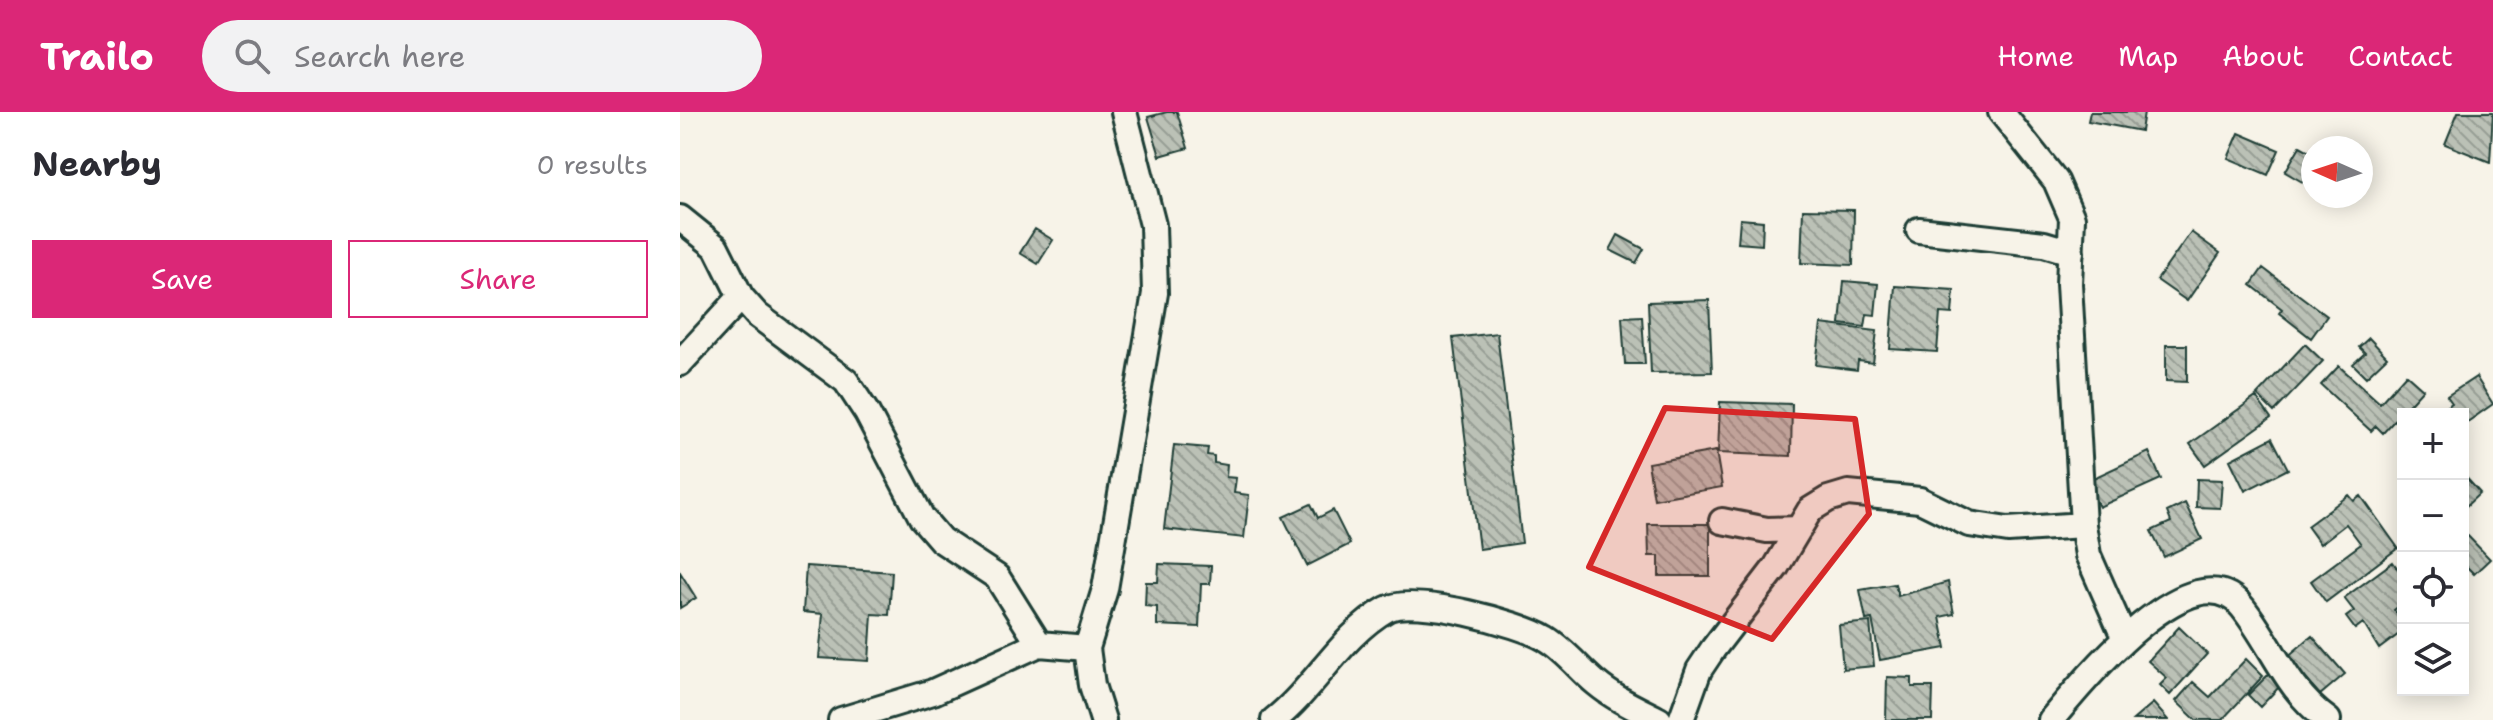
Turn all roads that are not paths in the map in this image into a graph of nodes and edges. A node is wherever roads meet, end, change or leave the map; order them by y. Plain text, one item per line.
1 (1124, 112) edge
2 (2001, 112) edge
3 (680, 218) edge
4 (1919, 230) dead end
5 (2071, 252) junction
6 (741, 297) junction
7 (680, 363) edge
8 (1722, 521) dead end
9 (2083, 525) junction
10 (1799, 529) junction
11 (2124, 637) junction
12 (1039, 644) junction
13 (1087, 648) junction
14 (841, 720) edge
15 (1103, 720) edge
16 (1274, 720) edge
17 (1659, 720) edge
18 (1681, 720) edge
19 (2051, 720) edge
20 (2328, 720) edge

1 - 13 street
2 - 5 street
3 - 6 street
4 - 5 street
5 - 9 street
6 - 7 street
6 - 12 street
8 - 10 street
9 - 10 street
9 - 11 street
10 - 18 street
11 - 19 street
11 - 20 street
12 - 13 street
12 - 14 street
13 - 15 street
16 - 17 street

